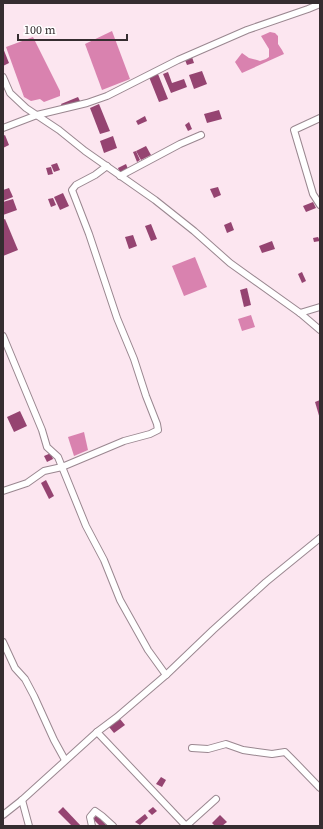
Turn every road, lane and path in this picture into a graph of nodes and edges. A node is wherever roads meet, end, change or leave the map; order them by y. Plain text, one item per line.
1 (320, 4) edge
2 (3, 77) edge
3 (37, 115) junction
4 (320, 118) edge
5 (3, 128) edge
6 (201, 135) dead end
7 (106, 166) junction
8 (120, 176) junction
9 (320, 205) edge
10 (320, 307) edge
11 (300, 313) junction
12 (320, 330) edge
13 (3, 336) edge
14 (62, 467) junction
15 (3, 491) edge
16 (320, 538) edge
17 (3, 642) edge
18 (166, 675) junction
19 (97, 732) junction
20 (192, 748) dead end
21 (65, 760) junction
22 (320, 788) edge
23 (216, 799) dead end
24 (22, 800) junction
25 (3, 815) edge
26 (29, 826) edge
27 (92, 826) edge
28 (113, 826) edge

1 - 3 street
2 - 3 street
3 - 5 street
3 - 7 street
4 - 9 street
6 - 8 street
7 - 8 street
7 - 14 street
8 - 11 street
10 - 11 street
11 - 12 street
13 - 14 street
14 - 15 street
14 - 18 street
16 - 18 street
17 - 21 street
18 - 19 street
19 - 21 street
19 - 23 street
20 - 22 street
21 - 24 street
24 - 25 street
24 - 26 street
27 - 28 street

